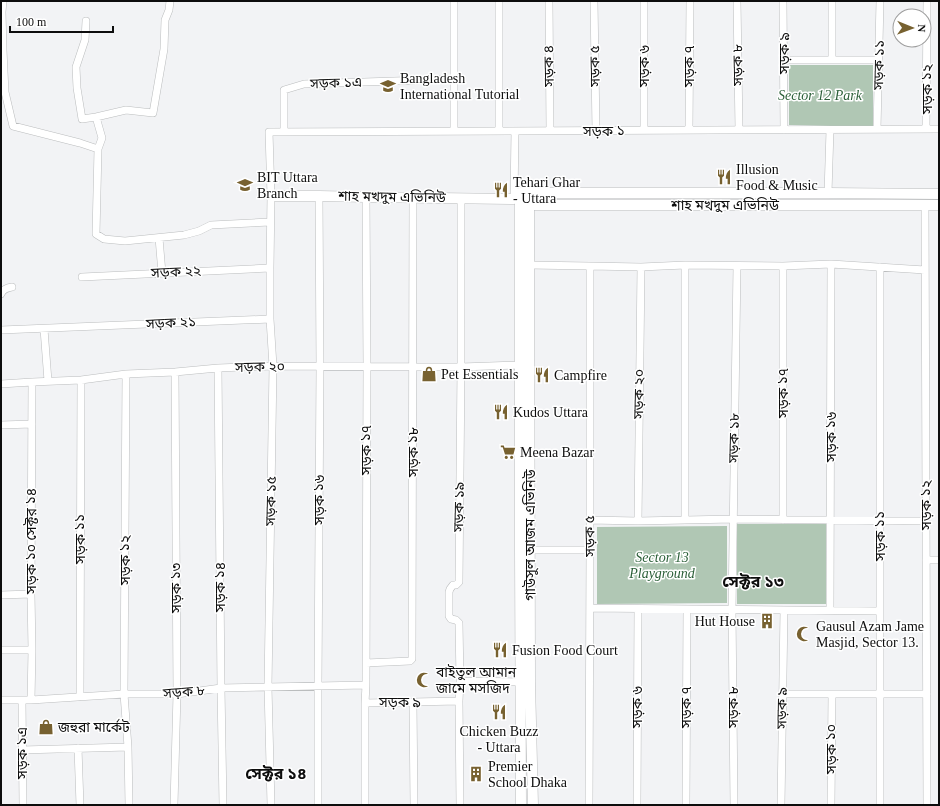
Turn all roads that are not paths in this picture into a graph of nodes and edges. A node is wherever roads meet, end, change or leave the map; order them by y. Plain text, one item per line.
1 (3, 1) edge
2 (170, 1) edge
3 (454, 1) edge
4 (500, 1) edge
5 (549, 1) edge
6 (594, 1) edge
7 (644, 1) edge
8 (690, 1) edge
9 (737, 1) edge
10 (783, 1) edge
11 (832, 1) edge
12 (880, 1) edge
13 (927, 1) edge
14 (86, 21) dead end
15 (784, 60) junction
16 (832, 60) junction
17 (879, 60) junction
18 (454, 80) junction
19 (96, 117) junction
20 (926, 129) junction
21 (939, 129) edge
22 (596, 130) junction
23 (644, 130) junction
24 (689, 130) junction
25 (739, 130) junction
26 (784, 130) junction
27 (830, 130) junction
28 (877, 130) junction
29 (454, 131) junction
30 (499, 131) junction
31 (515, 131) junction
32 (550, 131) junction
33 (269, 132) joint
34 (284, 132) junction
35 (98, 149) junction
36 (828, 193) junction
37 (840, 193) junction
38 (659, 194) junction
39 (939, 194) edge
40 (271, 196) junction
41 (319, 196) junction
42 (366, 197) junction
43 (413, 198) junction
44 (461, 198) junction
45 (522, 199) junction
46 (658, 205) junction
47 (840, 205) junction
48 (925, 205) junction
49 (939, 205) edge
50 (270, 222) junction
51 (159, 238) junction
52 (832, 264) junction
53 (529, 265) junction
54 (685, 265) junction
55 (590, 266) junction
56 (736, 266) junction
57 (783, 266) junction
58 (641, 267) junction
59 (880, 267) junction
60 (270, 268) junction
61 (925, 270) junction
62 (162, 273) junction
63 (82, 277) dead end
64 (12, 287) dead end
65 (1, 294) edge
66 (270, 319) junction
67 (44, 329) junction
68 (1, 330) edge
69 (520, 365) junction
70 (273, 366) junction
71 (320, 366) junction
72 (367, 366) junction
73 (413, 367) junction
74 (461, 367) junction
75 (218, 368) junction
76 (175, 372) junction
77 (126, 374) junction
78 (81, 380) junction
79 (48, 381) junction
80 (32, 382) junction
81 (1, 384) edge
82 (32, 424) junction
83 (1, 425) edge
84 (733, 519) junction
85 (590, 520) junction
86 (685, 520) junction
87 (783, 520) junction
88 (830, 520) junction
89 (638, 521) junction
90 (880, 521) junction
91 (926, 521) junction
92 (525, 550) junction
93 (590, 550) junction
94 (926, 560) junction
95 (939, 560) edge
96 (31, 594) junction
97 (1, 595) edge
98 (590, 608) junction
99 (638, 609) junction
100 (687, 609) junction
101 (732, 610) junction
102 (784, 610) junction
103 (830, 610) junction
104 (880, 611) junction
105 (1, 650) edge
106 (32, 650) junction
107 (366, 663) junction
108 (460, 681) junction
109 (520, 682) junction
110 (366, 685) junction
111 (318, 686) junction
112 (268, 687) junction
113 (220, 688) junction
114 (124, 694) junction
115 (177, 694) junction
116 (782, 694) junction
117 (832, 694) junction
118 (880, 694) junction
119 (927, 694) junction
120 (80, 697) junction
121 (1, 700) edge
122 (22, 700) junction
123 (31, 700) junction
124 (459, 701) junction
125 (365, 703) junction
126 (413, 703) junction
127 (128, 747) junction
128 (78, 748) junction
129 (22, 750) junction
130 (23, 805) edge
131 (80, 805) edge
132 (129, 805) edge
133 (174, 805) edge
134 (223, 805) edge
135 (271, 805) edge
136 (318, 805) edge
137 (365, 805) edge
138 (414, 805) edge
139 (460, 805) edge
140 (521, 805) edge
141 (533, 805) edge
142 (589, 805) edge
143 (637, 805) edge
144 (686, 805) edge
145 (734, 805) edge
146 (781, 805) edge
147 (831, 805) edge
148 (880, 805) edge
149 (927, 805) edge

1 - 35 street
2 - 19 street
3 - 18 street
4 - 30 street
5 - 32 street, সড়ক ৪
6 - 22 street, সড়ক ৫
7 - 23 street, সড়ক ৬
8 - 24 street, সড়ক ৭
9 - 25 street, সড়ক ৮
10 - 15 street, সড়ক ৯
11 - 16 street
12 - 17 street, সড়ক ১১
13 - 20 street, সড়ক ১২
14 - 19 street
15 - 16 street
15 - 26 street, সড়ক ৯
16 - 17 street
17 - 28 street, সড়ক ১১
18 - 29 street
18 - 34 street, সড়ক ১এ
19 - 35 street
20 - 21 street, সড়ক ১
20 - 28 street, সড়ক ১
22 - 23 street, সড়ক ১
22 - 32 street, সড়ক ১
23 - 24 street, সড়ক ১
24 - 25 street, সড়ক ১
25 - 26 street, সড়ক ১
26 - 27 street, সড়ক ১
27 - 28 street, সড়ক ১
27 - 36 street
29 - 30 street, সড়ক ১
29 - 34 street, সড়ক ১
30 - 31 street, সড়ক ১
31 - 32 street, সড়ক ১
31 - 45 street
33 - 34 street, সড়ক ১
33 - 40 street, সড়ক ১৫
35 - 51 street
36 - 37 street, শাহ মখদুম এভিনিউ
36 - 38 street, শাহ মখদুম এভিনিউ
37 - 39 street, শাহ মখদুম এভিনিউ
37 - 47 street
38 - 45 street, শাহ মখদুম এভিনিউ
38 - 46 street
40 - 41 street, শাহ মখদুম এভিনিউ
40 - 50 street, সড়ক ১৫
41 - 42 street, শাহ মখদুম এভিনিউ
41 - 71 street, সড়ক ১৬
42 - 43 street, শাহ মখদুম এভিনিউ
42 - 72 street, সড়ক ১৭
43 - 44 street, শাহ মখদুম এভিনিউ
43 - 73 street, সড়ক ১৮
44 - 45 street, শাহ মখদুম এভিনিউ
44 - 74 street, সড়ক ১৯
45 - 46 street, শাহ মখদুম এভিনিউ
45 - 53 street, গাউসুল আজম এভিনিউ
45 - 69 street, গাউসুল আজম এভিনিউ
46 - 47 street, শাহ মখদুম এভিনিউ
47 - 48 street, শাহ মখদুম এভিনিউ
48 - 49 street, শাহ মখদুম এভিনিউ
48 - 61 street, সড়ক ১২
50 - 51 street
50 - 60 street, সড়ক ১৫
51 - 62 street
52 - 57 street
52 - 59 street
52 - 88 street, সড়ক ১৬
53 - 55 street
53 - 92 street, গাউসুল আজম এভিনিউ
54 - 56 street
54 - 58 street
54 - 86 street
55 - 58 street
55 - 85 street, সড়ক ৫
56 - 57 street
56 - 84 street, সড়ক ১৮
57 - 87 street, সড়ক ১৭
58 - 89 street, সড়ক ২০
59 - 61 street
59 - 90 street, সড়ক ১১
60 - 62 street, সড়ক ২২
60 - 66 street, সড়ক ১৫
61 - 91 street, সড়ক ১২
62 - 63 street, সড়ক ২২
64 - 65 street
66 - 67 street, সড়ক ২১
66 - 70 street, সড়ক ১৫
67 - 68 street, সড়ক ২১
67 - 79 street
69 - 74 street, সড়ক ২০
69 - 92 street, গাউসুল আজম এভিনিউ
70 - 71 street, সড়ক ২০
70 - 75 street, সড়ক ২০
70 - 112 street, সড়ক ১৫
71 - 72 street, সড়ক ২০
71 - 111 street, সড়ক ১৬
72 - 73 street, সড়ক ২০
72 - 107 street, সড়ক ১৭
73 - 74 street, সড়ক ২০
73 - 107 street, সড়ক ১৮
74 - 108 street, সড়ক ১৯
75 - 76 street, সড়ক ২০
75 - 113 street, সড়ক ১৪
76 - 77 street, সড়ক ২০
76 - 115 street, সড়ক ১৩
77 - 78 street, সড়ক ২০
77 - 114 street, সড়ক ১২
78 - 79 street, সড়ক ২০
78 - 120 street, সড়ক ১১
79 - 80 street, সড়ক ২০
80 - 81 street, সড়ক ২০
80 - 82 street, সড়ক ১০ সেক্টর ১৪
82 - 83 street
82 - 96 street, সড়ক ১০ সেক্টর ১৪
84 - 86 street
84 - 87 street
84 - 101 street, সড়ক ১৮
85 - 89 street
85 - 93 street, সড়ক ৫
86 - 89 street
87 - 88 street
88 - 90 street
88 - 103 street, সড়ক ১৬
90 - 91 street
90 - 104 street, সড়ক ১১
91 - 94 street, সড়ক ১২
92 - 93 street
92 - 109 street, গাউসুল আজম এভিনিউ
92 - 141 street, গাউসুল আজম এভিনিউ
93 - 98 street, সড়ক ৫
94 - 95 street
94 - 119 street, সড়ক ১২
96 - 97 street
96 - 106 street, সড়ক ১০ সেক্টর ১৪
98 - 99 street
98 - 142 street, সড়ক ৫
99 - 100 street
99 - 143 street, সড়ক ৬
100 - 101 street
100 - 144 street, সড়ক ৭
101 - 102 street
101 - 145 street, সড়ক ৮
102 - 103 street
102 - 116 street, সড়ক ৯
103 - 104 street
104 - 118 street, সড়ক ১১
105 - 106 street
106 - 123 street, সড়ক ১০ সেক্টর ১৪
107 - 110 street, সড়ক ১৭
108 - 109 street
108 - 124 street, সড়ক ১৯
109 - 140 street, গাউসুল আজম এভিনিউ
110 - 111 street, সড়ক ৮
110 - 125 street, সড়ক ১৭
111 - 112 street, সড়ক ৮
111 - 136 street, সড়ক ১৬
112 - 113 street, সড়ক ৮
112 - 135 street, সড়ক ১৫
113 - 115 street, সড়ক ৮
113 - 134 street, সড়ক ১৪
114 - 115 street, সড়ক ৮
114 - 120 street, সড়ক ৮
114 - 127 street, সড়ক ১২
115 - 133 street, সড়ক ১৩
116 - 117 street
116 - 146 street, সড়ক ৯
117 - 118 street
117 - 147 street, সড়ক ১০
118 - 119 street
118 - 148 street, সড়ক ১১
119 - 149 street, সড়ক ১২
120 - 123 street, সড়ক ৮
121 - 122 street, সড়ক ৮
122 - 123 street, সড়ক ৮
122 - 129 street, সড়ক ১এ
124 - 126 street, সড়ক ৯
124 - 139 street, সড়ক ১৯
125 - 126 street, সড়ক ৯
125 - 137 street, সড়ক ১৭
126 - 138 street
127 - 128 street
127 - 132 street, সড়ক ১২
128 - 129 street
128 - 131 street
129 - 130 street, সড়ক ১এ

